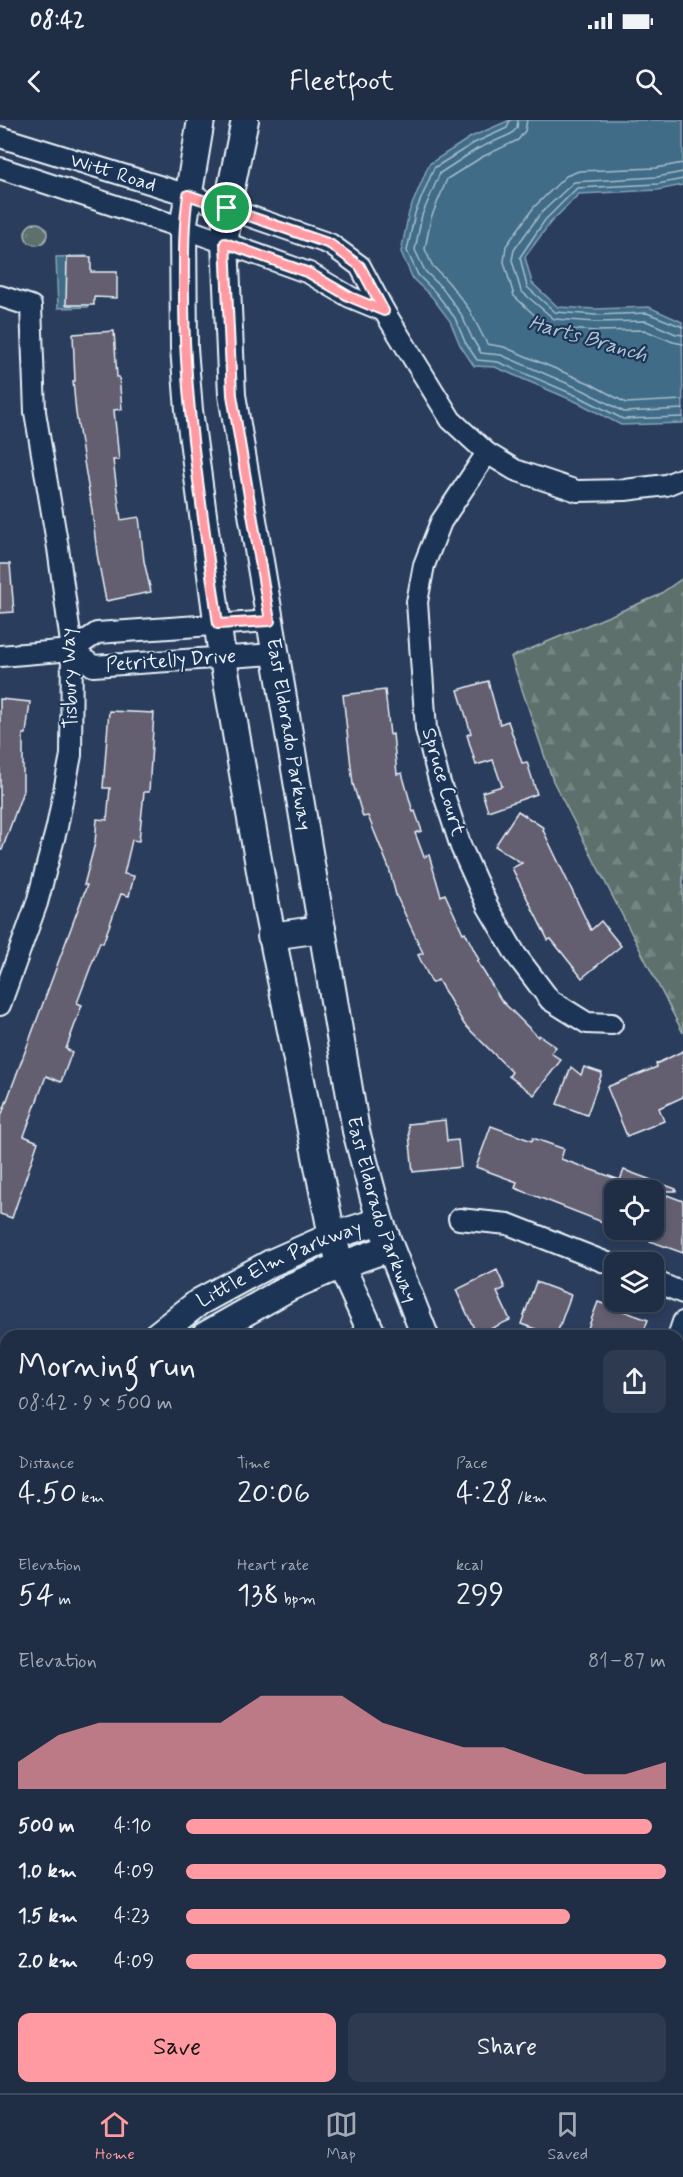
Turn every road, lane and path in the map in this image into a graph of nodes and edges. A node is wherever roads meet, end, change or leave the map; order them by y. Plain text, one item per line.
1 (201, 120) edge
2 (245, 120) edge
3 (0, 137) edge
4 (0, 168) edge
5 (188, 195) junction
6 (227, 208) junction
7 (183, 228) junction
8 (225, 243) junction
9 (0, 296) edge
10 (384, 311) junction
11 (487, 453) junction
12 (683, 478) edge
13 (270, 621) junction
14 (218, 624) junction
15 (72, 650) junction
16 (275, 654) junction
17 (0, 656) edge
18 (223, 657) junction
19 (321, 929) junction
20 (271, 936) junction
21 (0, 1005) edge
22 (612, 1024) dead end
23 (459, 1219) dead end
24 (380, 1221) junction
25 (332, 1236) junction
26 (390, 1248) junction
27 (604, 1262) edge
28 (341, 1265) junction
29 (664, 1285) edge
30 (683, 1293) edge
31 (164, 1330) edge
32 (215, 1330) edge
33 (370, 1330) edge
34 (423, 1330) edge

1 - 5 main road
2 - 6 main road, East Eldorado Parkway
3 - 5 street, Witt Road
4 - 7 street, Witt Road
5 - 6 street, Witt Road
5 - 7 main road
6 - 8 main road, East Eldorado Parkway
6 - 10 street, Witt Road
7 - 8 street, Witt Road
7 - 14 main road
8 - 10 street, Witt Road
8 - 13 main road, East Eldorado Parkway
9 - 15 street, Tisbury Way
10 - 11 street, Witt Road
11 - 12 street, Witt Road
11 - 22 street, Spruce Court
13 - 14 street, Petritelly Drive
13 - 16 main road, East Eldorado Parkway
14 - 15 street, Petritelly Drive
14 - 18 main road
15 - 17 street, Petritelly Drive
15 - 18 street, Petritelly Drive
15 - 21 street, Tisbury Way
16 - 18 street, Petritelly Drive
16 - 19 main road, East Eldorado Parkway
18 - 20 main road
19 - 20 main road
19 - 24 main road, East Eldorado Parkway
20 - 25 main road
23 - 27 street
24 - 25 main road, Little Elm Parkway
24 - 26 main road, East Eldorado Parkway
25 - 28 main road
25 - 31 main road, Little Elm Parkway
26 - 28 main road, Little Elm Parkway
26 - 34 main road, East Eldorado Parkway
28 - 32 main road, Little Elm Parkway
28 - 33 main road
29 - 30 street

